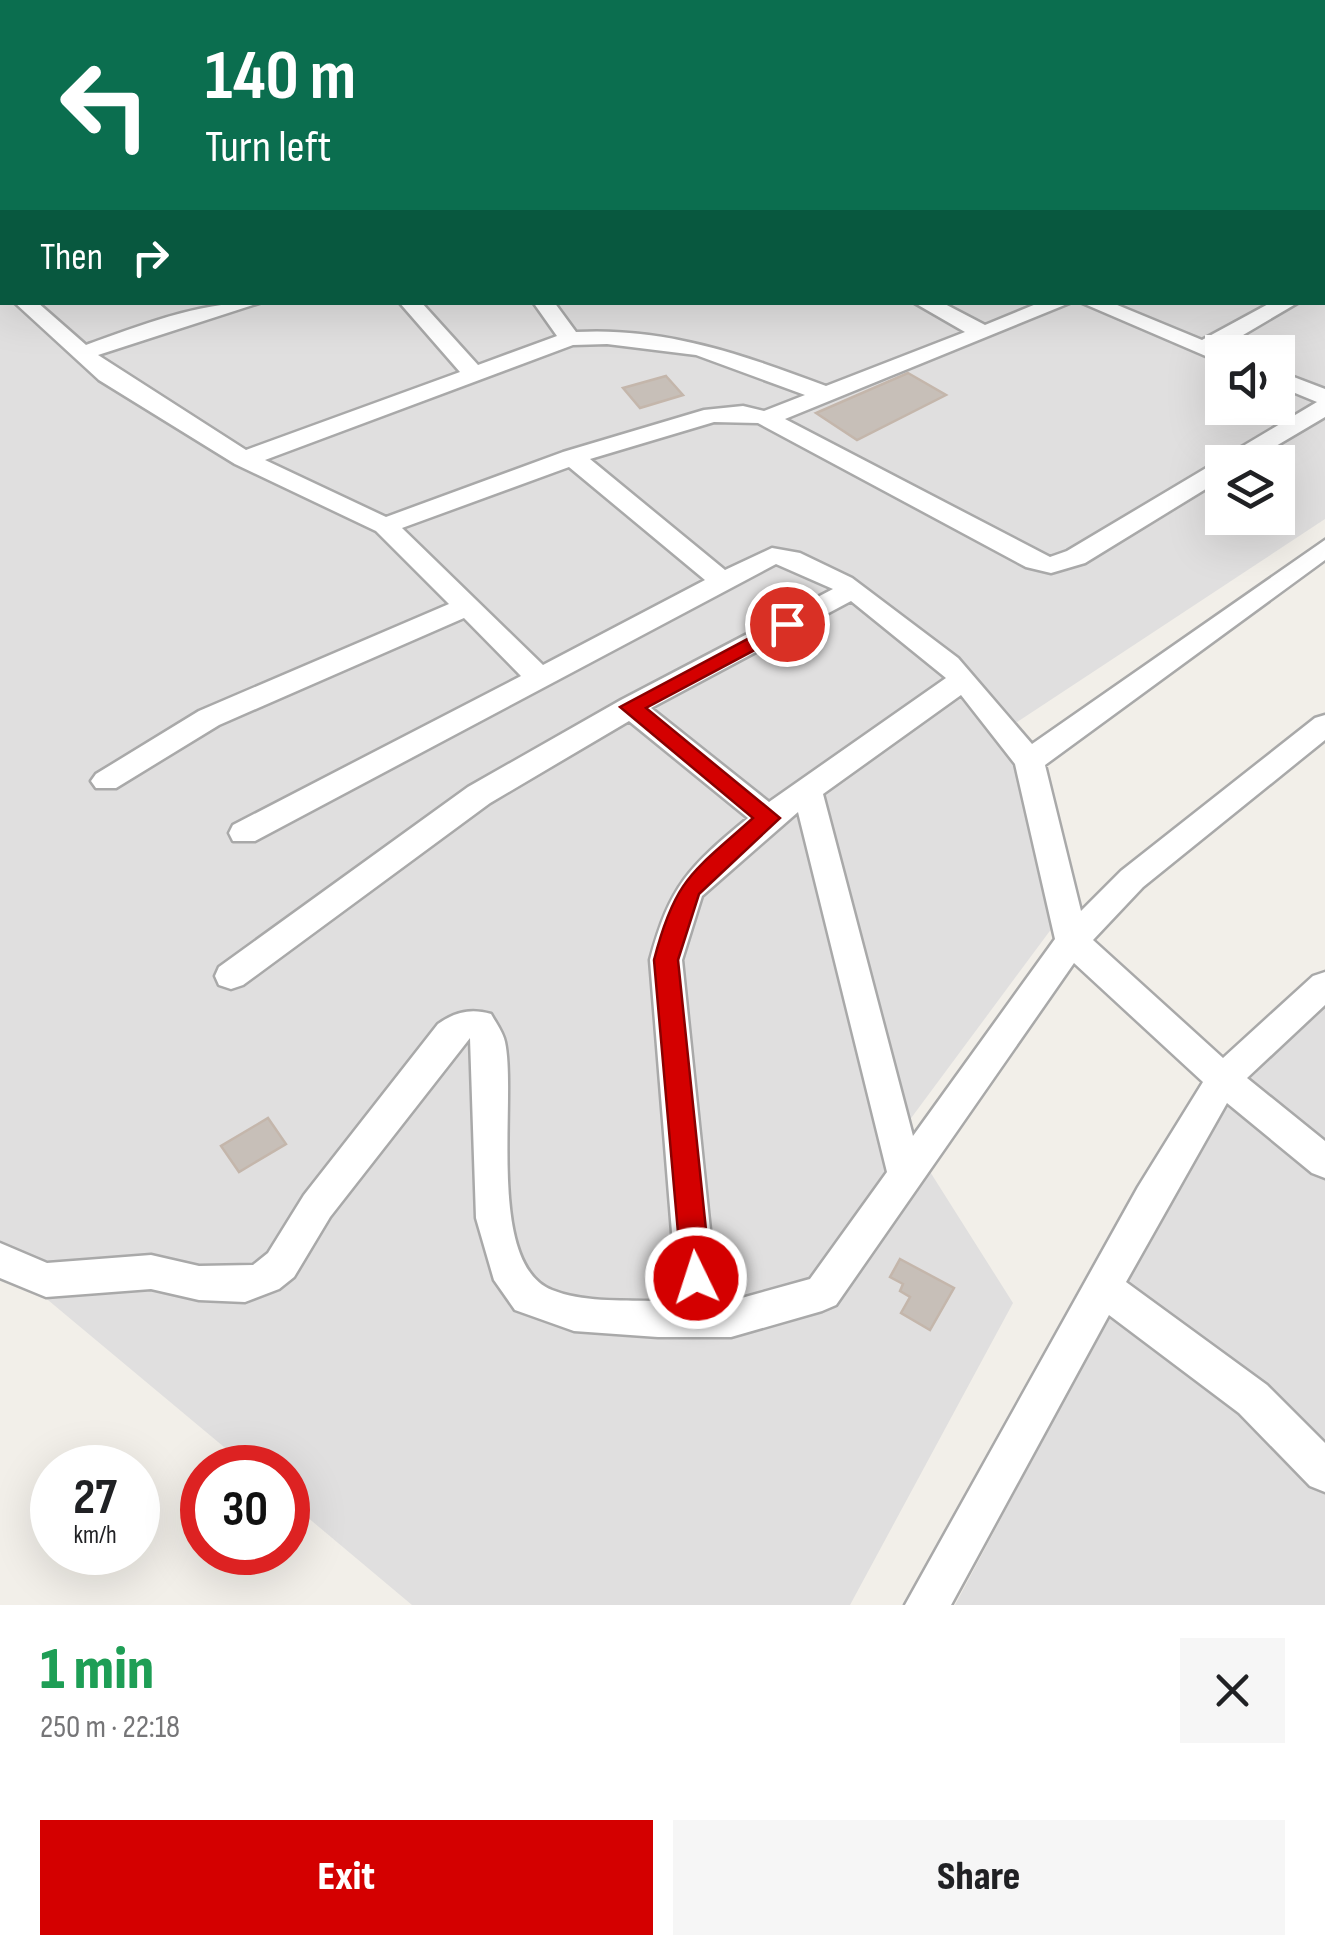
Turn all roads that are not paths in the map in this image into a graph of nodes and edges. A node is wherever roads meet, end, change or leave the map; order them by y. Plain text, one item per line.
1 (27, 305) edge
2 (238, 305) edge
3 (412, 305) edge
4 (544, 305) edge
5 (929, 305) edge
6 (1055, 305) edge
7 (1097, 305) edge
8 (1284, 305) edge
9 (984, 334) junction
10 (1239, 335) edge
11 (570, 339) junction
12 (1205, 349) edge
13 (80, 354) junction
14 (474, 374) junction
15 (1295, 385) edge
16 (827, 395) junction
17 (1325, 397) edge
18 (1325, 406) edge
19 (766, 418) junction
20 (1260, 445) edge
21 (572, 457) junction
22 (244, 459) junction
23 (1205, 478) edge
24 (386, 526) junction
25 (1325, 548) edge
26 (722, 581) junction
27 (850, 591) junction
28 (468, 606) junction
29 (542, 679) junction
30 (964, 679) junction
31 (631, 707) junction
32 (1325, 725) edge
33 (1029, 761) junction
34 (106, 781) dead end
35 (807, 790) junction
36 (768, 818) junction
37 (244, 833) dead end
38 (1072, 941) junction
39 (231, 976) dead end
40 (1325, 985) edge
41 (1223, 1079) junction
42 (1325, 1162) edge
43 (905, 1172) junction
44 (0, 1260) edge
45 (1103, 1288) junction
46 (658, 1319) junction
47 (1325, 1472) edge
48 (927, 1605) edge

1 - 13 street
2 - 13 street
3 - 14 street
4 - 11 street
5 - 9 street
6 - 9 street
7 - 12 street
8 - 10 street
9 - 16 street
11 - 14 street
11 - 16 street
13 - 22 street
14 - 22 street
15 - 17 street
16 - 19 street
18 - 20 street
19 - 21 street
19 - 23 street
21 - 24 street
21 - 26 street
22 - 24 street
24 - 28 street
25 - 33 street
26 - 27 street
26 - 29 street
27 - 30 street
27 - 31 street
28 - 29 street
28 - 34 street
29 - 37 street
30 - 33 street
30 - 35 street
31 - 36 street
31 - 39 street
32 - 38 street
33 - 38 street
35 - 36 street
35 - 43 street
36 - 46 street
38 - 41 street
38 - 43 street
40 - 41 street
41 - 42 street
41 - 45 street
43 - 46 street
44 - 46 street
45 - 47 street
45 - 48 street

